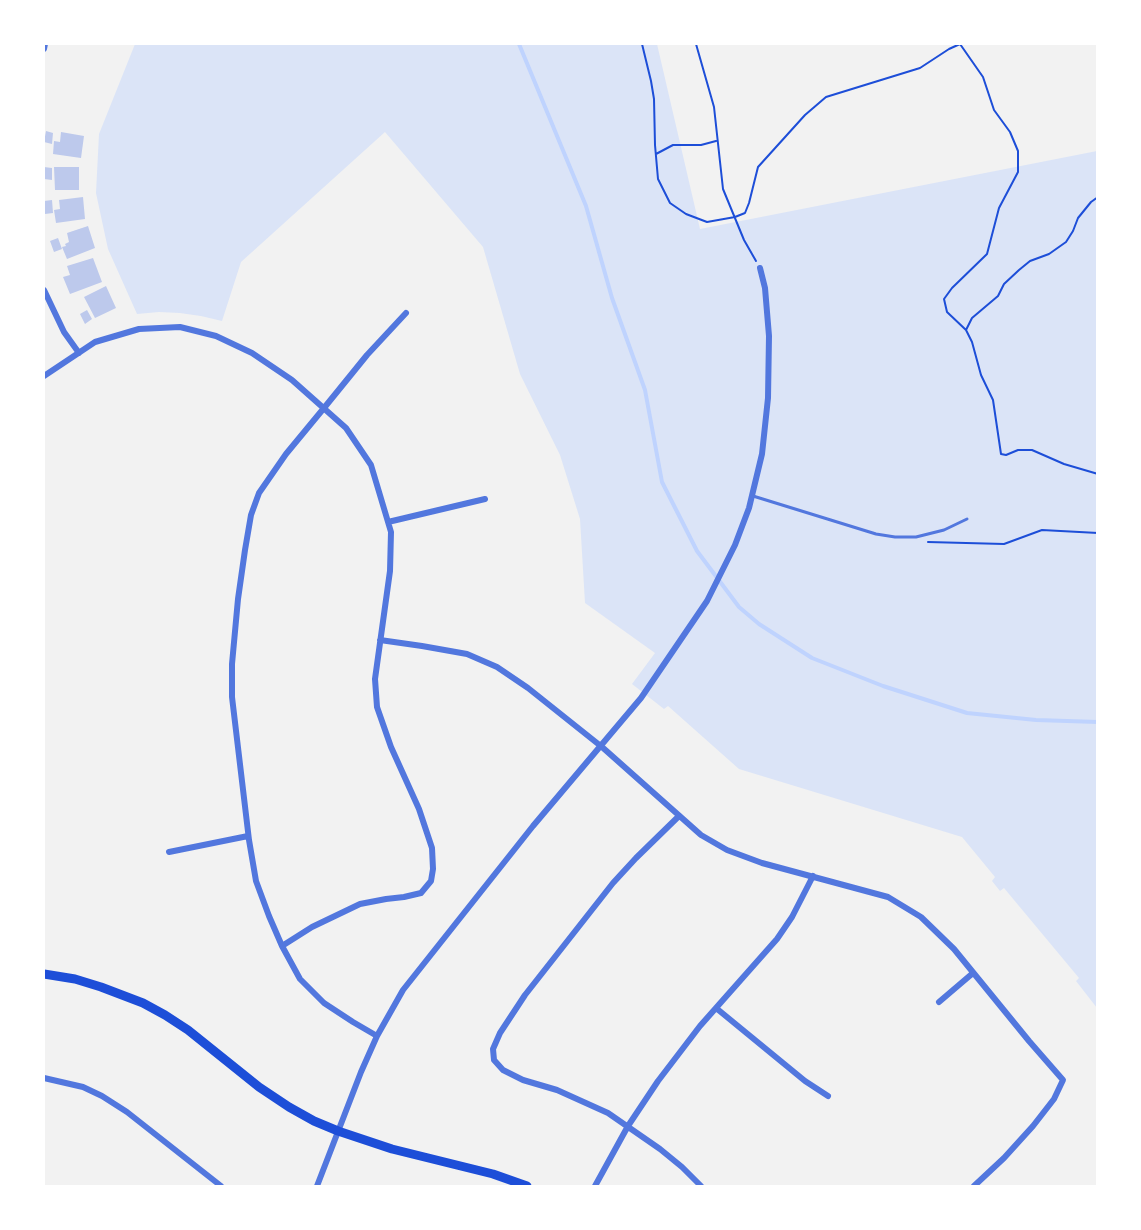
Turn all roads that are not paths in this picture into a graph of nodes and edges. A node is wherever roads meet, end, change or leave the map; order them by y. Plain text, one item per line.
1 (45, 44) edge
2 (44, 49) edge
3 (760, 268) road end
4 (44, 290) edge
5 (406, 313) dead end
6 (79, 353) junction
7 (44, 376) edge
8 (324, 408) junction
9 (752, 496) junction
10 (485, 499) dead end
11 (967, 519) dead end
12 (388, 522) junction
13 (380, 640) junction
14 (602, 747) junction
15 (679, 816) junction
16 (248, 836) junction
17 (169, 852) dead end
18 (813, 876) junction
19 (282, 946) junction
20 (973, 973) junction
21 (44, 974) edge
22 (939, 1002) dead end
23 (716, 1008) junction
24 (377, 1036) junction
25 (44, 1078) edge
26 (828, 1096) dead end
27 (628, 1126) junction
28 (338, 1131) junction
29 (221, 1186) edge
30 (317, 1186) edge
31 (527, 1186) edge
32 (595, 1186) edge
33 (701, 1186) edge
34 (974, 1186) edge

1 - 2 street
3 - 9 street
4 - 6 street
5 - 8 street
6 - 7 street
6 - 8 street
8 - 12 street
8 - 16 street
9 - 11 lane
9 - 14 street
10 - 12 street
12 - 13 street
13 - 14 street
13 - 19 street
14 - 15 street
14 - 24 street
15 - 18 street
15 - 27 street
16 - 17 street
16 - 19 street
18 - 20 street
18 - 23 street
19 - 24 street
20 - 22 street
20 - 34 street
21 - 28 main road
23 - 26 street
23 - 27 street
24 - 28 street
25 - 29 street
27 - 32 street
27 - 33 street
28 - 30 street
28 - 31 main road

